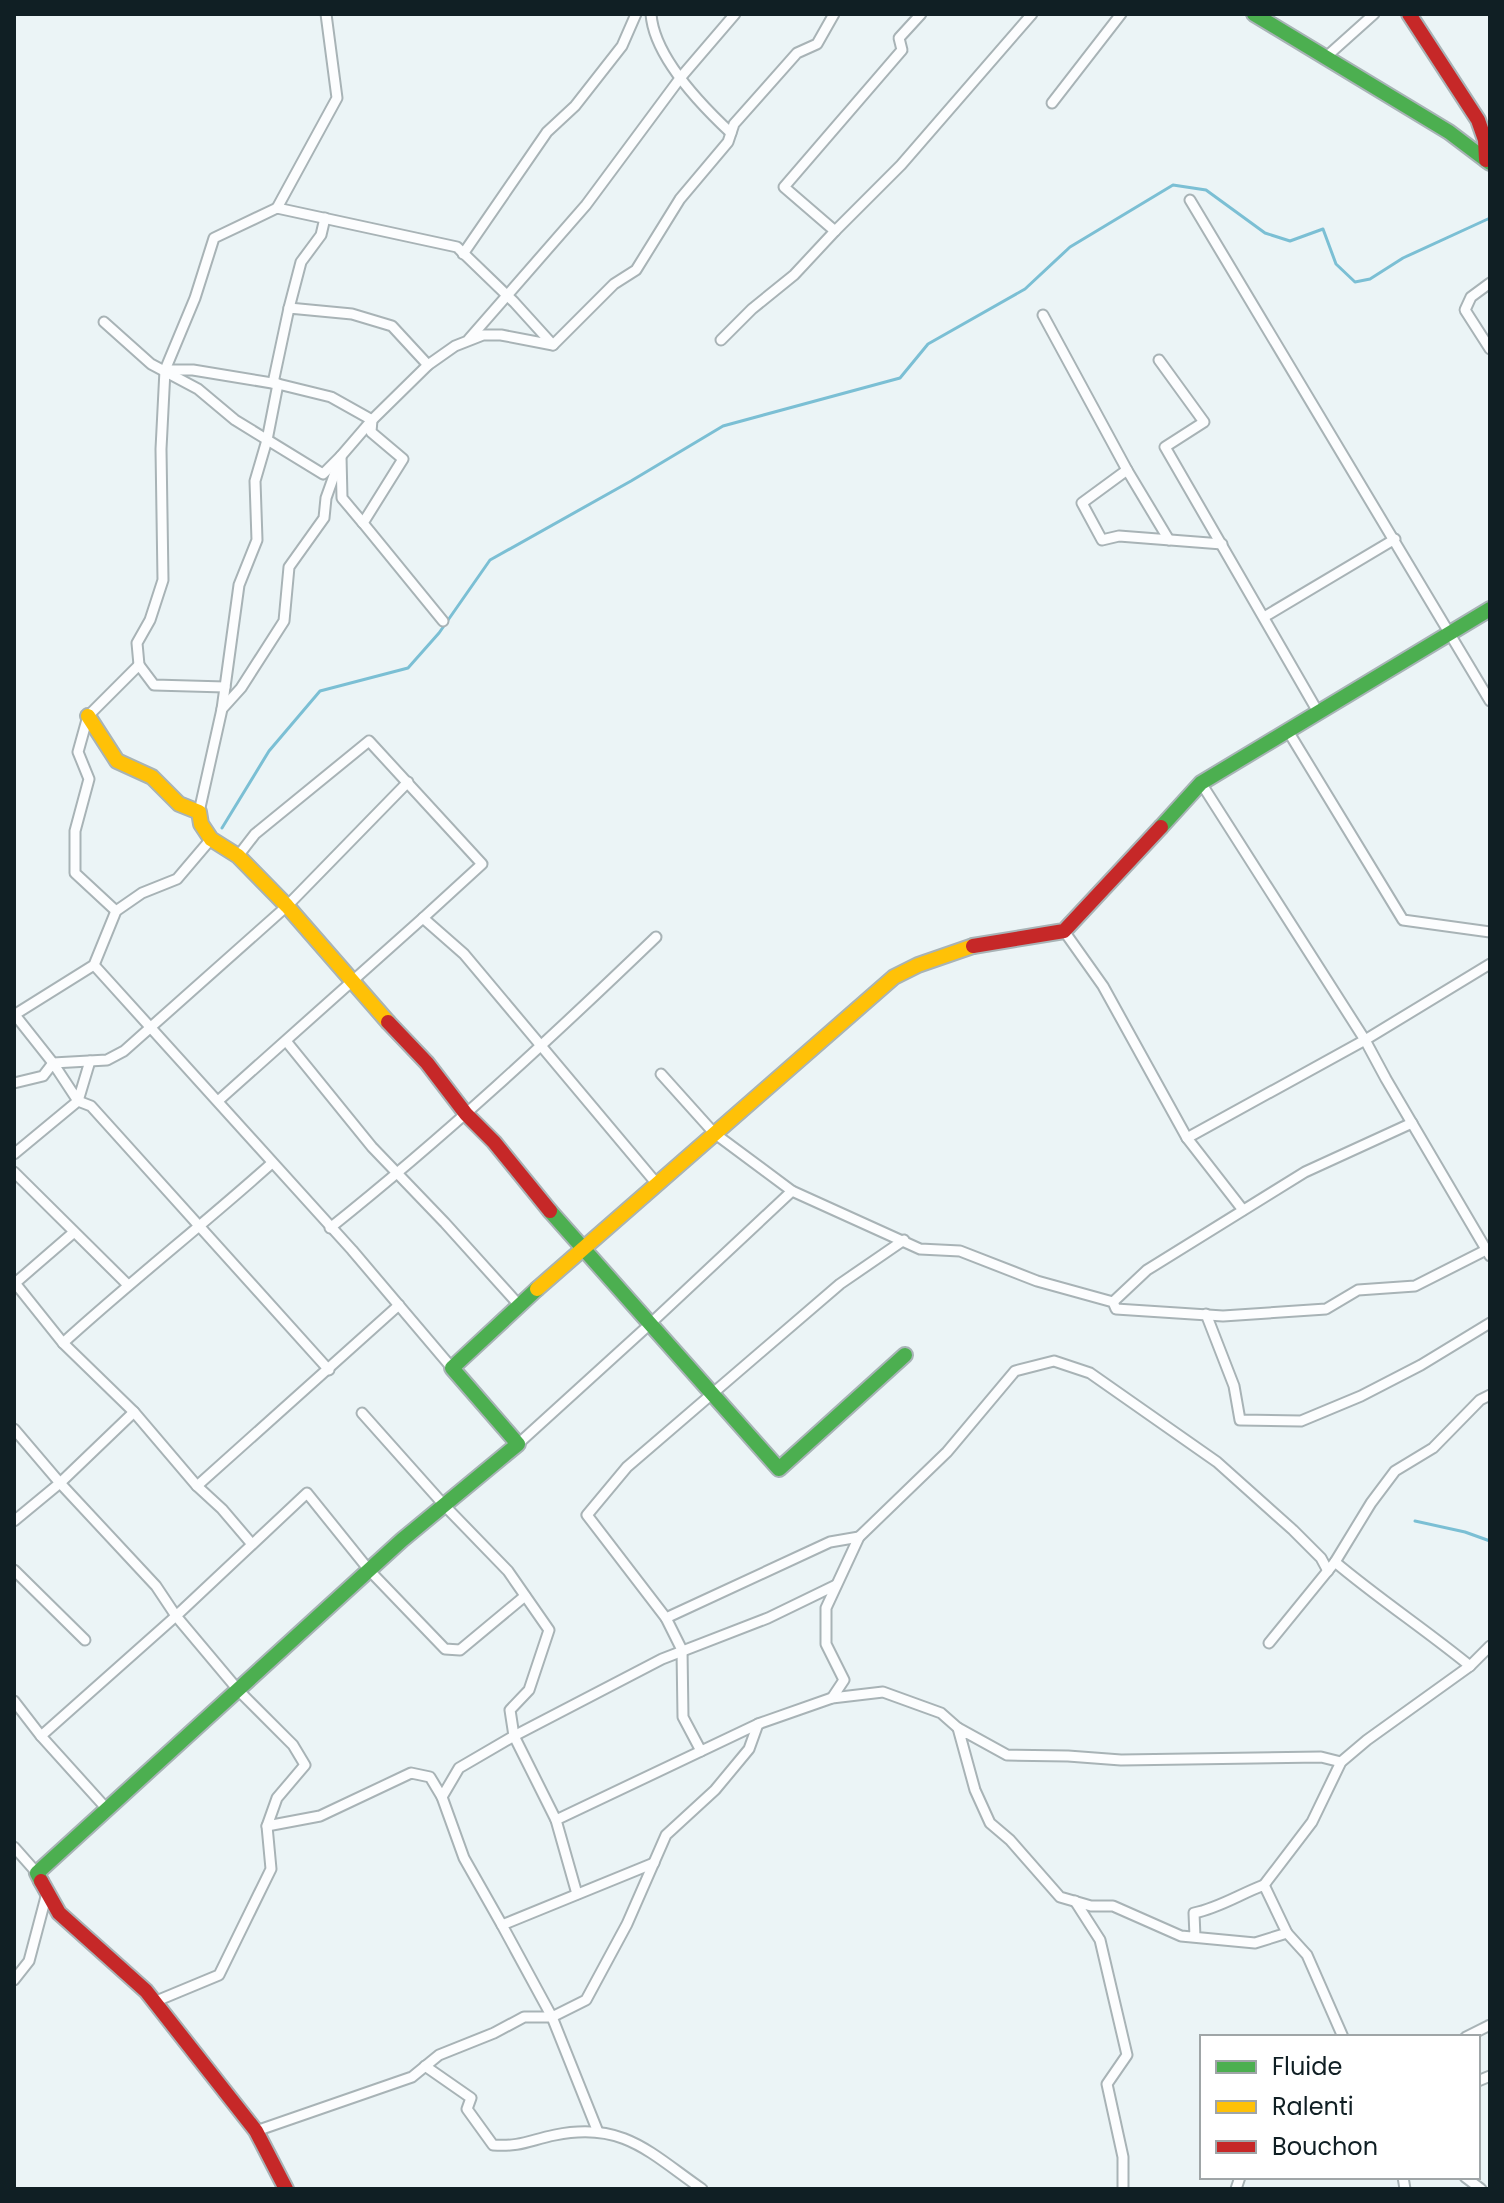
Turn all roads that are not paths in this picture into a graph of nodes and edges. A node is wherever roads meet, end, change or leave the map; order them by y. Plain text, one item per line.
1 (326, 14) edge
2 (636, 14) edge
3 (651, 14) edge
4 (735, 14) edge
5 (834, 14) edge
6 (921, 14) edge
7 (1032, 14) edge
8 (1121, 14) edge
9 (1254, 14) edge
10 (1374, 14) edge
11 (1409, 14) edge
12 (1326, 57) junction
13 (681, 77) junction
14 (1052, 103) dead end
15 (1484, 116) edge
16 (731, 133) junction
17 (1488, 161) edge
18 (1190, 200) dead end
19 (277, 208) junction
20 (325, 218) junction
21 (835, 231) junction
22 (463, 254) junction
23 (1490, 283) edge
24 (507, 296) junction
25 (289, 308) junction
26 (1043, 315) dead end
27 (104, 322) dead end
28 (721, 340) dead end
29 (467, 341) junction
30 (553, 345) junction
31 (1490, 349) edge
32 (1159, 360) dead end
33 (428, 365) junction
34 (165, 370) junction
35 (276, 384) junction
36 (372, 420) junction
37 (267, 440) junction
38 (341, 456) junction
39 (1127, 470) junction
40 (363, 523) junction
41 (1395, 539) junction
42 (1169, 540) junction
43 (1222, 544) junction
44 (1490, 609) edge
45 (1264, 617) junction
46 (443, 621) dead end
47 (1447, 633) junction
48 (139, 665) junction
49 (225, 687) junction
50 (1490, 701) edge
51 (222, 709) junction
52 (1318, 712) junction
53 (88, 716) junction
54 (1288, 731) junction
55 (408, 782) junction
56 (1201, 783) junction
57 (199, 812) junction
58 (211, 839) junction
59 (238, 856) junction
60 (287, 906) junction
61 (116, 911) junction
62 (423, 918) junction
63 (1064, 931) junction
64 (1490, 932) edge
65 (656, 937) dead end
66 (1490, 964) edge
67 (94, 965) junction
68 (352, 983) junction
69 (14, 1015) edge
70 (153, 1029) junction
71 (1365, 1040) junction
72 (286, 1041) junction
73 (541, 1048) junction
74 (90, 1061) junction
75 (53, 1063) junction
76 (661, 1074) dead end
77 (14, 1083) edge
78 (78, 1101) junction
79 (218, 1101) junction
80 (466, 1114) junction
81 (1412, 1123) junction
82 (714, 1133) junction
83 (1187, 1138) junction
84 (14, 1154) edge
85 (272, 1163) junction
86 (14, 1172) edge
87 (398, 1174) junction
88 (657, 1184) junction
89 (792, 1191) junction
90 (1243, 1210) junction
91 (330, 1228) junction
92 (199, 1229) junction
93 (73, 1233) junction
94 (904, 1240) junction
95 (584, 1248) junction
96 (1489, 1252) edge
97 (14, 1283) edge
98 (127, 1284) junction
99 (1113, 1302) junction
100 (399, 1305) junction
101 (519, 1305) junction
102 (1206, 1314) junction
103 (1490, 1323) edge
104 (650, 1324) junction
105 (63, 1343) junction
106 (905, 1355) dead end
107 (452, 1368) junction
108 (329, 1370) junction
109 (713, 1394) junction
110 (1490, 1395) edge
111 (134, 1412) junction
112 (362, 1413) dead end
113 (14, 1429) edge
114 (518, 1444) junction
115 (60, 1483) junction
116 (197, 1486) junction
117 (444, 1505) junction
118 (14, 1521) edge
119 (859, 1537) junction
120 (251, 1543) junction
121 (1335, 1562) junction
122 (14, 1570) edge
123 (369, 1570) junction
124 (1328, 1571) junction
125 (836, 1585) junction
126 (525, 1596) junction
127 (176, 1616) junction
128 (666, 1618) junction
129 (85, 1640) dead end
130 (1269, 1643) dead end
131 (1490, 1646) edge
132 (682, 1650) junction
133 (1470, 1666) junction
134 (239, 1691) junction
135 (832, 1698) junction
136 (14, 1701) edge
137 (758, 1724) junction
138 (958, 1728) junction
139 (41, 1736) junction
140 (514, 1736) junction
141 (701, 1751) junction
142 (1341, 1762) junction
143 (442, 1797) junction
144 (106, 1808) junction
145 (556, 1820) junction
146 (267, 1826) junction
147 (14, 1847) edge
148 (654, 1863) junction
149 (37, 1873) junction
150 (1264, 1885) junction
151 (47, 1893) junction
152 (577, 1894) junction
153 (1075, 1901) junction
154 (502, 1925) junction
155 (1287, 1933) junction
156 (1195, 1937) junction
157 (14, 1980) edge
158 (154, 2002) junction
159 (552, 2017) junction
160 (1490, 2025) edge
161 (1342, 2035) edge
162 (1470, 2035) edge
163 (425, 2066) junction
164 (256, 2131) junction
165 (598, 2132) junction
166 (286, 2189) edge
167 (702, 2189) edge
168 (1123, 2189) edge

1 - 19 street
2 - 22 street
3 - 13 street
4 - 13 street
5 - 16 street
6 - 21 street
7 - 21 street
8 - 14 street
9 - 12 street
10 - 12 street
11 - 15 street
12 - 17 street
13 - 16 street
13 - 24 street
15 - 17 street
16 - 30 street
18 - 41 street
19 - 20 street
19 - 34 street
20 - 22 street
20 - 25 street
21 - 28 street
22 - 24 street
23 - 31 street
24 - 29 street
24 - 30 street
25 - 33 street
25 - 35 street
26 - 39 street
27 - 34 street
29 - 30 street
29 - 33 street
32 - 43 street
33 - 36 street
34 - 35 street
34 - 37 street
34 - 48 street
35 - 36 street
35 - 37 street
36 - 38 street
36 - 40 street
37 - 38 street
37 - 49 street
38 - 40 street
38 - 51 street
39 - 42 street
39 - 42 street
40 - 46 street
41 - 45 street
41 - 47 street
42 - 43 street
43 - 45 street
44 - 47 street
45 - 52 street
47 - 50 street
47 - 52 street
48 - 49 street
48 - 53 street
49 - 51 street
51 - 57 street
52 - 54 street
53 - 57 street
53 - 61 street
54 - 56 street
54 - 64 street
55 - 59 street
55 - 60 street
55 - 62 street
56 - 63 street
56 - 71 street
57 - 58 street
58 - 59 street
58 - 61 street
59 - 60 street
60 - 68 street
60 - 70 street
61 - 67 street
62 - 68 street
62 - 73 street
63 - 82 street
63 - 83 street
65 - 73 street
66 - 71 street
67 - 69 street
67 - 70 street
68 - 72 street
68 - 80 street
69 - 75 street
70 - 74 street
70 - 79 street
71 - 81 street
71 - 83 street
72 - 79 street
72 - 87 street
73 - 80 street
73 - 88 street
74 - 75 street
74 - 78 street
75 - 77 street
75 - 78 street
76 - 82 street
78 - 84 street
78 - 92 street
79 - 85 street
80 - 87 street
80 - 95 street
81 - 90 street
81 - 96 street
82 - 88 street
82 - 89 street
83 - 90 street
85 - 91 street
85 - 92 street
86 - 93 street
87 - 91 street
87 - 101 street
88 - 95 street
89 - 94 street
89 - 104 street
90 - 99 street
91 - 100 street
92 - 98 street
92 - 108 street
93 - 97 street
93 - 98 street
94 - 99 street
94 - 109 street
95 - 101 street
95 - 104 street
96 - 102 street
97 - 105 street
98 - 105 street
99 - 102 street
100 - 107 street
100 - 108 street
101 - 107 street
102 - 103 street
104 - 109 street
104 - 114 street
105 - 111 street
106 - 109 street
107 - 114 street
108 - 116 street
109 - 128 street
110 - 121 street
111 - 115 street
111 - 116 street
112 - 117 street
113 - 115 street
114 - 117 street
115 - 118 street
115 - 127 street
116 - 120 street
117 - 123 street
117 - 126 street
119 - 124 street
119 - 125 street
119 - 128 street
120 - 123 street
120 - 127 street
121 - 124 street
121 - 133 street
122 - 129 street
123 - 126 street
123 - 134 street
124 - 130 street
125 - 132 street
125 - 135 street
126 - 140 street
127 - 134 street
127 - 139 street
128 - 132 street
131 - 133 street
132 - 140 street
132 - 141 street
133 - 142 street
134 - 144 street
134 - 146 street
135 - 137 street
135 - 138 street
136 - 139 street
137 - 141 street
137 - 148 street
138 - 142 street
138 - 153 street
139 - 144 street
140 - 143 street
140 - 145 street
141 - 145 street
142 - 150 street
143 - 146 street
143 - 154 street
144 - 149 street
145 - 152 street
146 - 158 street
147 - 149 street
148 - 152 street
148 - 159 street
149 - 151 street
150 - 155 street
150 - 156 street
151 - 157 street
151 - 158 street
152 - 154 street
153 - 156 street
153 - 168 street
154 - 159 street
155 - 156 street
155 - 161 street
158 - 164 street
159 - 163 street
159 - 165 street
160 - 162 street
163 - 164 street
163 - 165 street
164 - 166 street
165 - 167 street

